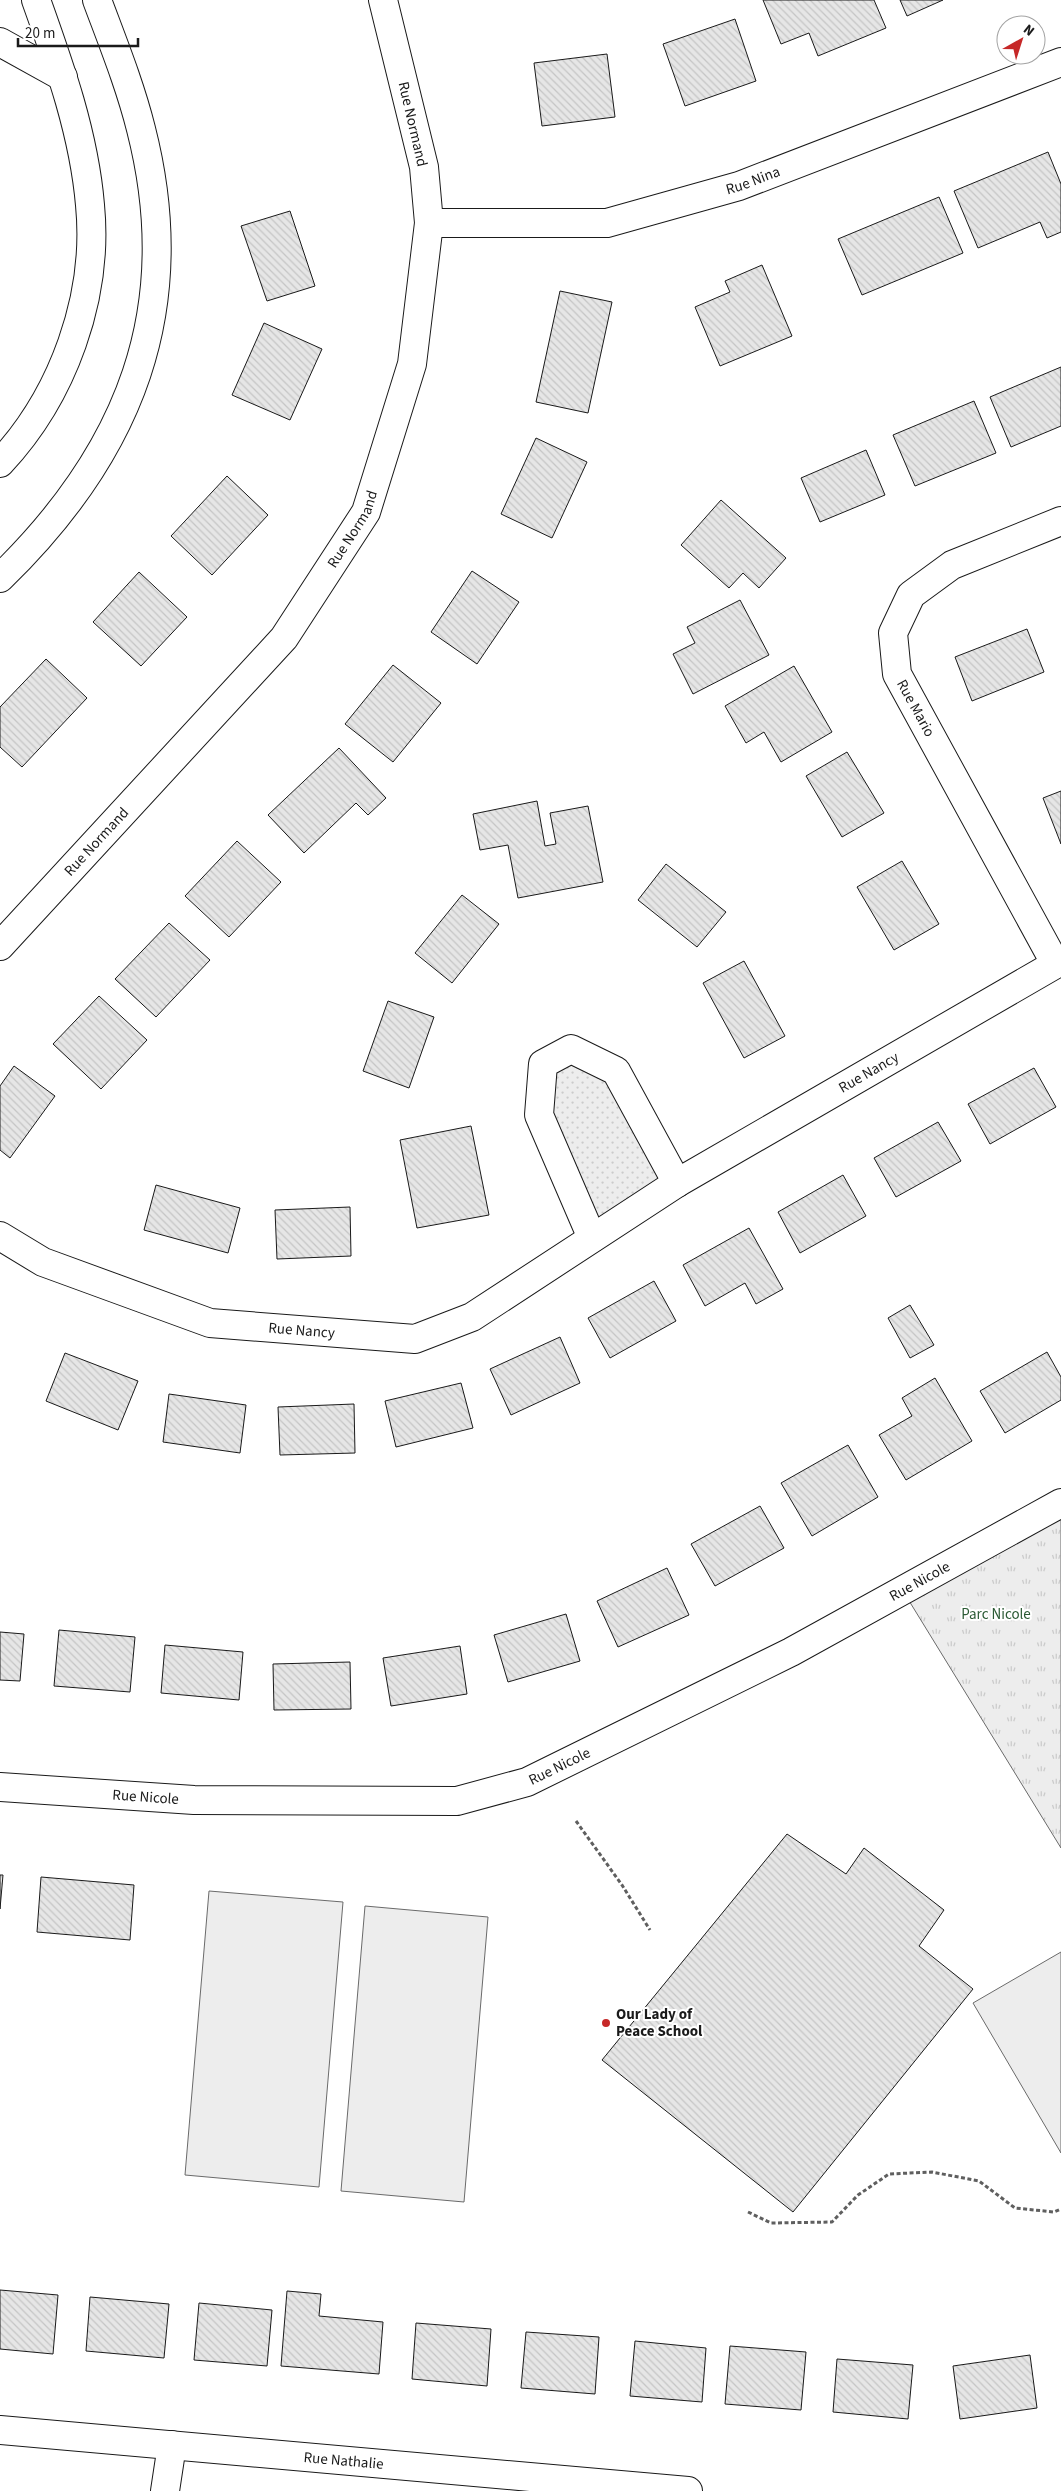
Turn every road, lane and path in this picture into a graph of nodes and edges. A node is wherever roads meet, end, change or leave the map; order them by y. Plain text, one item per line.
1 (36, 0) edge
2 (98, 0) edge
3 (383, 0) edge
4 (0, 42) edge
5 (1061, 62) edge
6 (63, 77) junction
7 (429, 223) junction
8 (0, 463) edge
9 (1061, 521) edge
10 (0, 578) edge
11 (0, 946) edge
12 (1058, 962) edge
13 (677, 1183) junction
14 (0, 1236) edge
15 (592, 1238) junction
16 (1061, 1503) edge
17 (0, 1787) edge
18 (576, 1821) dead end
19 (650, 1930) dead end
20 (1061, 2209) edge
21 (748, 2212) dead end
22 (0, 2430) edge
23 (172, 2445) junction
24 (611, 2487) edge
25 (165, 2491) edge
26 (688, 2491) edge

1 - 6 main road
2 - 10 main road
3 - 7 main road, Rue Normand
4 - 6 main road
5 - 7 main road, Rue Nina
6 - 8 main road
7 - 11 main road, Rue Normand
9 - 12 main road, Rue Mario
12 - 13 main road, Rue Nancy
13 - 15 main road, Rue Nancy
13 - 15 main road
14 - 15 main road, Rue Nancy
16 - 17 main road, Rue Nicole
18 - 19 path
20 - 21 path
22 - 23 main road, Rue Nathalie
23 - 24 main road, Rue Nathalie
23 - 25 main road
24 - 26 main road, Rue Nathalie

